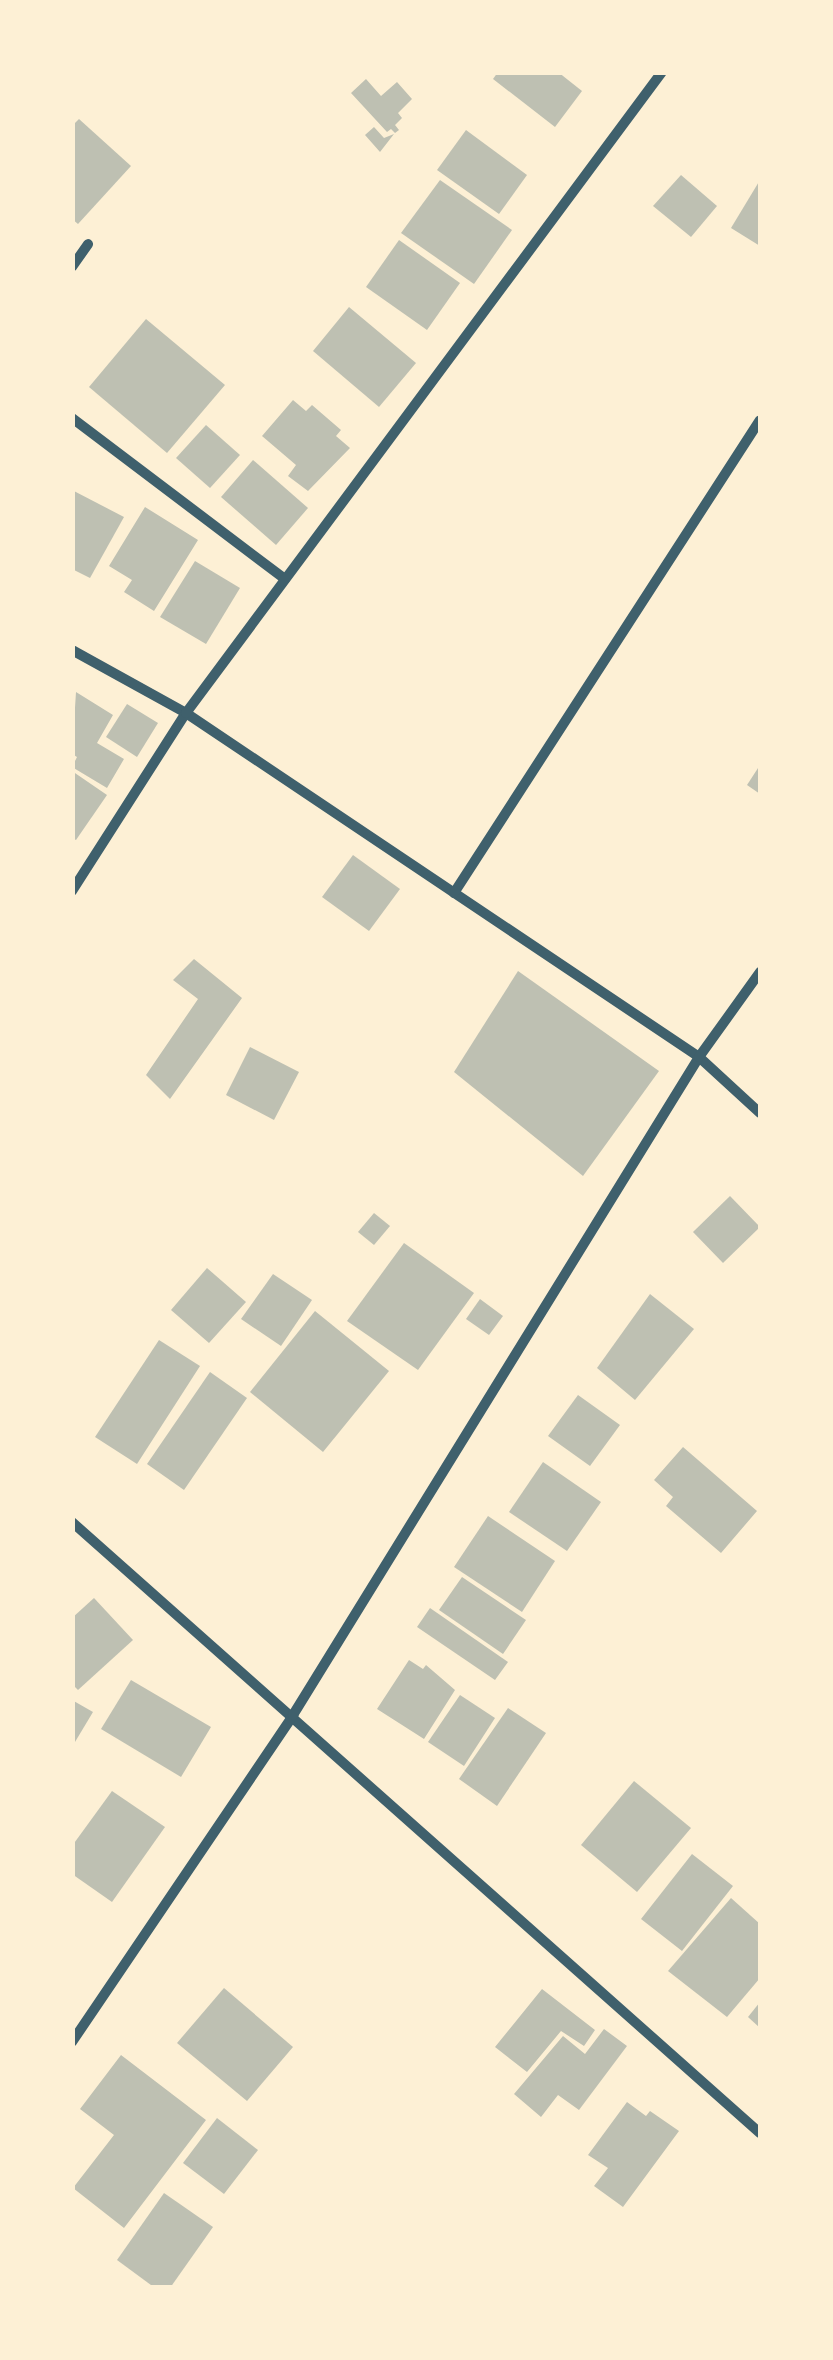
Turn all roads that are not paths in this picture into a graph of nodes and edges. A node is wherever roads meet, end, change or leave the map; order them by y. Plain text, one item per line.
1 (662, 72) edge
2 (88, 244) dead end
3 (72, 268) edge
4 (72, 418) edge
5 (760, 420) edge
6 (285, 579) junction
7 (72, 650) edge
8 (186, 713) junction
9 (72, 892) edge
10 (454, 893) junction
11 (760, 972) edge
12 (700, 1057) junction
13 (760, 1113) edge
14 (72, 1522) edge
15 (293, 1715) junction
16 (72, 2042) edge
17 (760, 2133) edge

1 - 6 street
2 - 3 street
4 - 6 street
5 - 10 street
6 - 8 street
7 - 8 street
8 - 9 street
8 - 10 street
10 - 12 street
11 - 12 street
12 - 13 street
12 - 15 street
14 - 15 street
15 - 16 street
15 - 17 street

